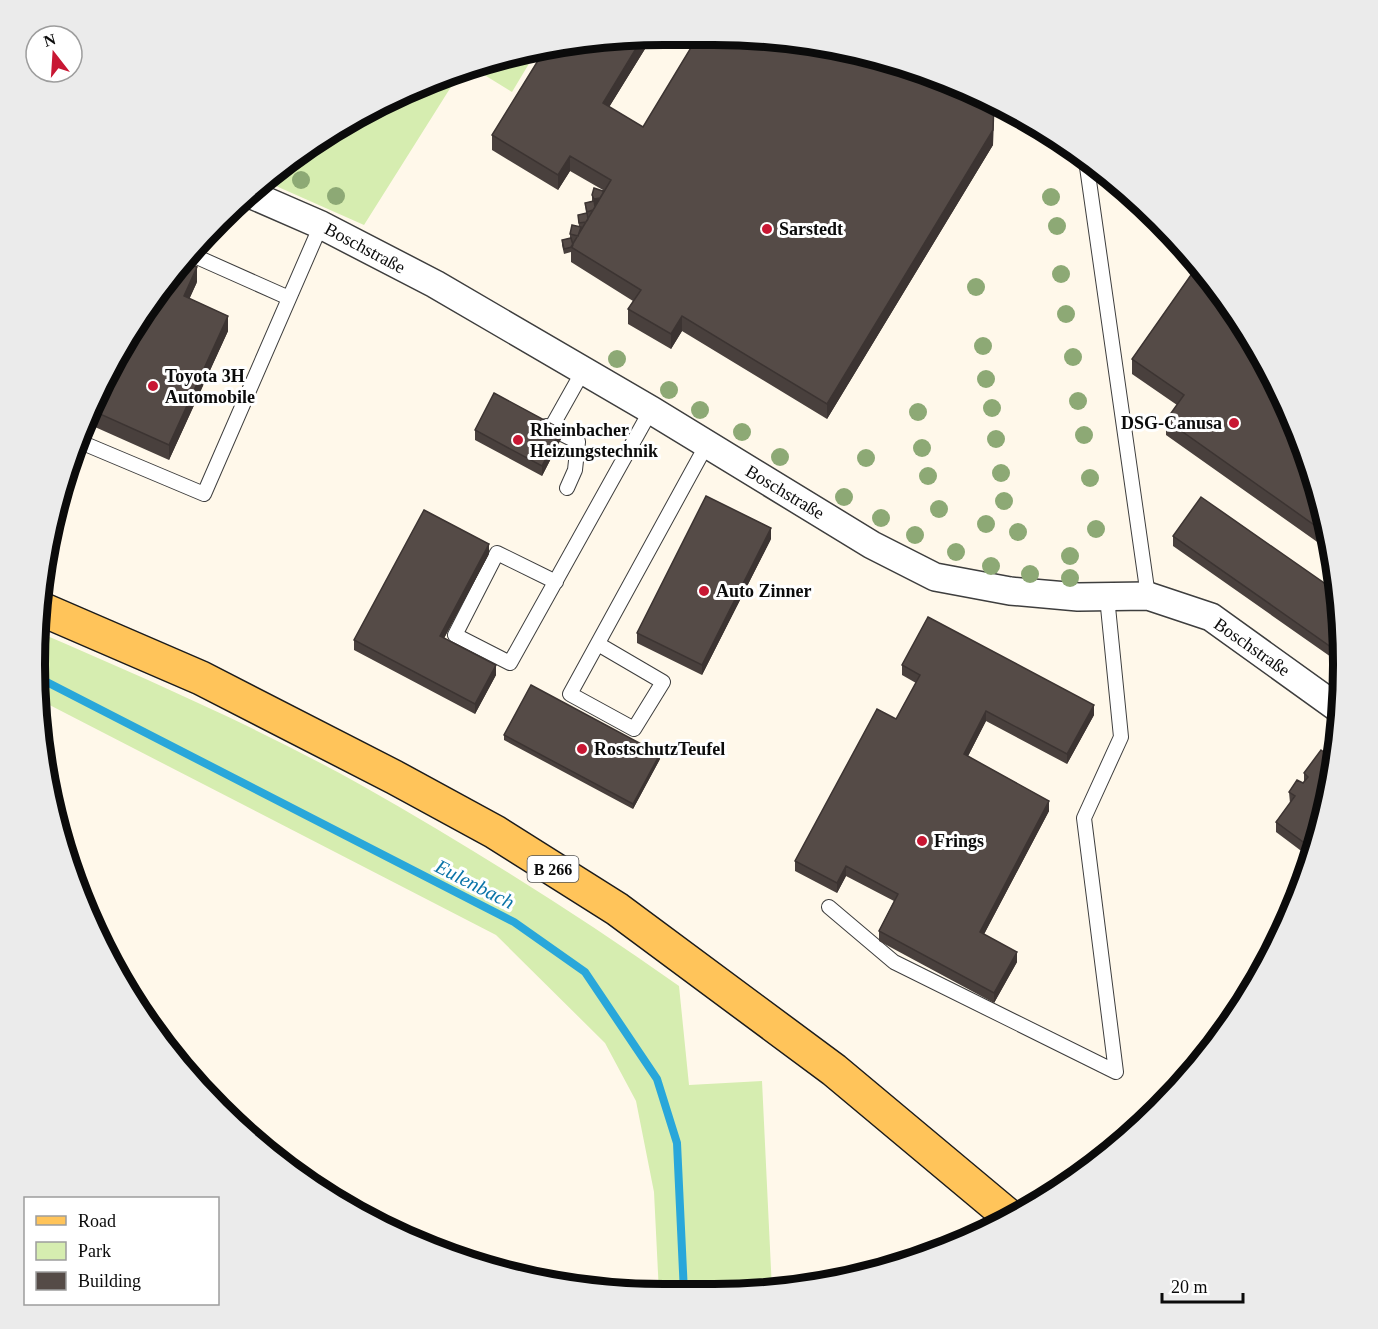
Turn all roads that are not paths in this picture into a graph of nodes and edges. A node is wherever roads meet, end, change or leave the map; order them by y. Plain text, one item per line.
1 (1087, 170) edge
2 (258, 198) edge
3 (321, 225) junction
4 (198, 257) edge
5 (289, 298) junction
6 (583, 371) junction
7 (651, 410) junction
8 (533, 418) edge
9 (551, 428) junction
10 (86, 444) edge
11 (707, 444) junction
12 (567, 488) dead end
13 (556, 582) junction
14 (1148, 596) junction
15 (1107, 597) junction
16 (47, 612) edge
17 (598, 644) junction
18 (1332, 704) edge
19 (829, 907) dead end
20 (1003, 1211) edge

1 - 14 lane
2 - 3 street, Boschstraße
3 - 5 lane
3 - 6 street, Boschstraße
4 - 5 lane
5 - 10 lane
6 - 7 street, Boschstraße
6 - 9 lane
7 - 11 street, Boschstraße
7 - 13 lane
8 - 9 lane
9 - 12 lane
11 - 15 street, Boschstraße
11 - 17 lane
13 - 13 lane
14 - 15 street, Boschstraße
14 - 18 street, Boschstraße
15 - 19 lane
16 - 20 main road, B 266
17 - 17 lane

